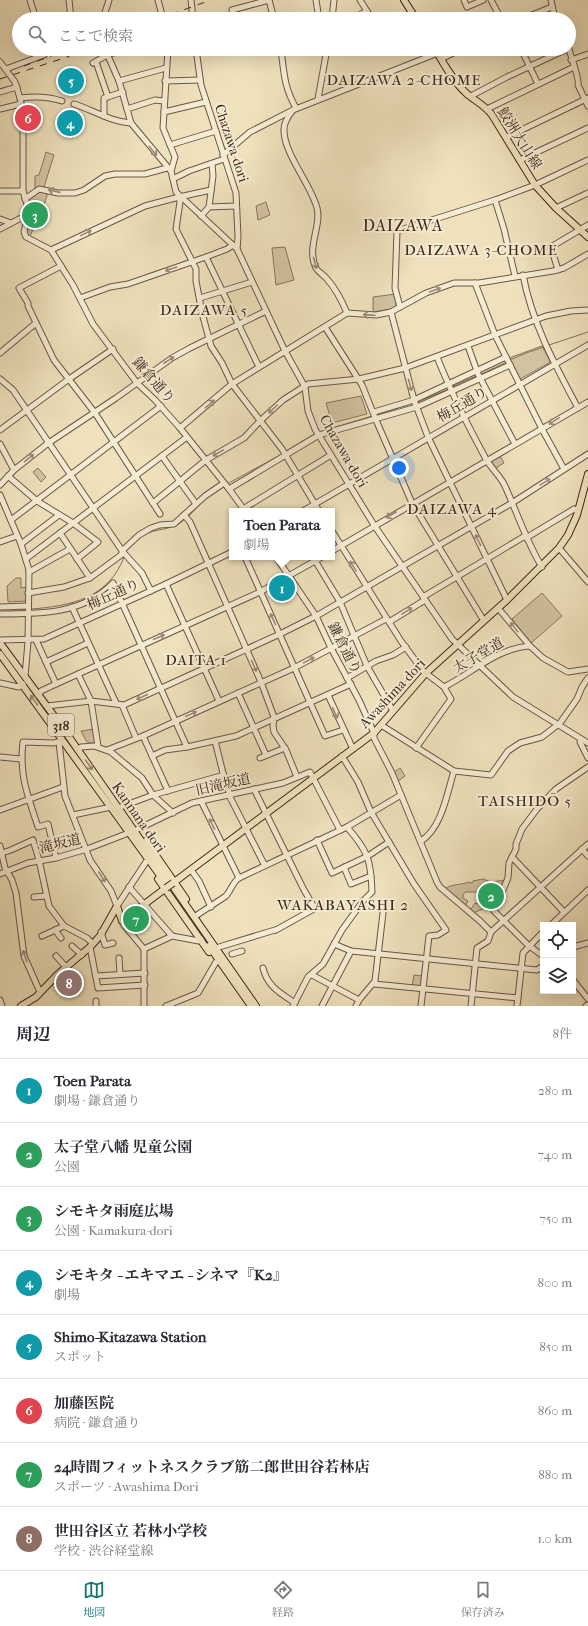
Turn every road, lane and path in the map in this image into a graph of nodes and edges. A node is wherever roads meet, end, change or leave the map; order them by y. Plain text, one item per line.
1 (30, 0) edge
2 (69, 0) edge
3 (109, 0) edge
4 (158, 0) edge
5 (191, 0) edge
6 (269, 0) edge
7 (316, 0) edge
8 (334, 0) edge
9 (360, 0) edge
10 (464, 0) edge
11 (482, 0) edge
12 (491, 0) edge
13 (551, 0) edge
14 (407, 1) edge
15 (552, 7) junction
16 (232, 10) dead end
17 (367, 11) edge
18 (34, 12) edge
19 (70, 12) edge
20 (105, 12) edge
21 (161, 12) edge
22 (193, 12) edge
23 (272, 12) edge
24 (318, 12) edge
25 (333, 12) edge
26 (412, 12) edge
27 (497, 12) edge
28 (540, 12) edge
29 (553, 12) edge
30 (588, 54) edge
31 (41, 56) edge
32 (106, 56) edge
33 (108, 56) edge
34 (167, 56) edge
35 (197, 56) edge
36 (282, 56) edge
37 (326, 56) edge
38 (433, 56) edge
39 (439, 56) edge
40 (525, 56) edge
41 (552, 56) edge
42 (570, 56) edge
43 (571, 60) junction
44 (0, 62) edge
45 (529, 66) junction
46 (574, 67) junction
47 (166, 68) junction
48 (6, 69) junction
49 (200, 80) junction
50 (119, 81) junction
51 (165, 81) junction
52 (538, 84) junction
53 (17, 87) junction
54 (0, 92) edge
55 (123, 92) junction
56 (471, 96) junction
57 (108, 97) junction
58 (20, 98) junction
59 (586, 98) edge
60 (62, 100) dead end
61 (318, 100) junction
62 (164, 101) junction
63 (206, 102) junction
64 (21, 104) junction
65 (74, 104) dead end
66 (588, 106) edge
67 (0, 109) edge
68 (127, 109) junction
69 (295, 109) junction
70 (487, 109) junction
71 (164, 112) junction
72 (104, 116) junction
73 (131, 123) junction
74 (588, 128) edge
75 (216, 131) junction
76 (507, 137) junction
77 (170, 145) junction
78 (224, 157) junction
79 (520, 160) junction
80 (588, 160) edge
81 (212, 164) junction
82 (169, 170) junction
83 (172, 179) junction
84 (535, 185) junction
85 (211, 190) junction
86 (0, 191) edge
87 (23, 191) junction
88 (588, 193) edge
89 (179, 197) junction
90 (25, 199) junction
91 (495, 200) junction
92 (236, 206) junction
93 (209, 207) junction
94 (556, 208) junction
95 (201, 216) junction
96 (28, 217) junction
97 (0, 218) edge
98 (11, 223) junction
99 (588, 225) edge
100 (0, 229) edge
101 (579, 229) junction
102 (588, 237) edge
103 (235, 247) junction
104 (51, 250) junction
105 (588, 254) edge
106 (206, 257) junction
107 (193, 262) junction
108 (61, 266) junction
109 (558, 270) junction
110 (515, 276) junction
111 (523, 276) junction
112 (252, 282) junction
113 (475, 283) junction
114 (222, 291) junction
115 (80, 298) junction
116 (200, 298) junction
117 (400, 307) junction
118 (588, 310) edge
119 (266, 311) junction
120 (391, 312) junction
121 (347, 313) junction
122 (536, 320) junction
123 (36, 323) junction
124 (238, 325) junction
125 (325, 327) junction
126 (495, 335) junction
127 (208, 339) junction
128 (588, 345) edge
129 (468, 346) junction
130 (113, 349) junction
131 (284, 351) junction
132 (0, 353) edge
133 (437, 357) junction
134 (508, 362) junction
135 (554, 365) junction
136 (259, 367) junction
137 (405, 368) junction
138 (479, 375) junction
139 (0, 379) edge
140 (69, 379) junction
141 (359, 379) junction
142 (137, 383) junction
143 (232, 384) junction
144 (519, 384) junction
145 (305, 387) junction
146 (450, 389) junction
147 (492, 400) junction
148 (588, 402) edge
149 (415, 404) junction
150 (161, 406) junction
151 (578, 408) junction
152 (27, 410) junction
153 (95, 413) junction
154 (375, 416) junction
155 (464, 416) junction
156 (260, 421) junction
157 (180, 428) junction
158 (542, 429) junction
159 (0, 430) edge
160 (319, 434) junction
161 (187, 437) junction
162 (428, 438) junction
163 (114, 442) junction
164 (49, 443) junction
165 (0, 444) edge
166 (516, 444) junction
167 (285, 453) junction
168 (588, 454) edge
169 (331, 455) junction
170 (162, 456) junction
171 (392, 458) junction
172 (206, 460) junction
173 (487, 460) junction
174 (564, 469) junction
175 (14, 470) junction
176 (588, 474) edge
177 (71, 475) junction
178 (298, 475) junction
179 (8, 476) junction
180 (136, 476) junction
181 (179, 481) junction
182 (449, 482) junction
183 (348, 483) junction
184 (0, 485) edge
185 (226, 485) junction
186 (0, 496) edge
187 (37, 501) junction
188 (153, 503) junction
189 (412, 503) junction
190 (512, 503) junction
191 (196, 504) junction
192 (315, 504) junction
193 (94, 507) junction
194 (243, 508) edge
195 (247, 508) edge
196 (308, 508) edge
197 (318, 508) edge
198 (574, 509) dead end
199 (160, 514) dead end
200 (59, 515) junction
201 (186, 517) junction
202 (11, 520) junction
203 (73, 523) junction
204 (374, 525) junction
205 (471, 526) junction
206 (60, 534) junction
207 (17, 536) junction
208 (335, 536) edge
209 (526, 537) junction
210 (0, 542) edge
211 (21, 544) junction
212 (341, 545) junction
213 (437, 545) junction
214 (559, 548) junction
215 (70, 549) junction
216 (335, 549) edge
217 (124, 553) junction
218 (229, 554) edge
219 (27, 558) junction
220 (77, 559) junction
221 (487, 559) junction
222 (246, 560) edge
223 (278, 560) edge
224 (313, 560) edge
225 (315, 560) edge
226 (208, 564) junction
227 (402, 566) junction
228 (542, 567) junction
229 (29, 572) junction
230 (289, 576) junction
231 (456, 577) junction
232 (90, 578) junction
233 (588, 582) edge
234 (166, 584) junction
235 (366, 587) junction
236 (151, 591) junction
237 (260, 592) junction
238 (28, 593) junction
239 (424, 599) junction
240 (507, 600) junction
241 (340, 602) junction
242 (122, 603) junction
243 (0, 607) edge
244 (72, 607) junction
245 (228, 607) junction
246 (498, 608) junction
247 (29, 609) junction
248 (0, 614) edge
249 (316, 616) junction
250 (388, 621) junction
251 (484, 621) junction
252 (79, 622) junction
253 (184, 626) junction
254 (280, 634) junction
255 (354, 636) junction
256 (28, 640) junction
257 (36, 640) junction
258 (0, 642) edge
259 (88, 643) junction
260 (457, 644) junction
261 (142, 645) junction
262 (530, 646) junction
263 (406, 647) junction
264 (331, 648) junction
265 (247, 649) junction
266 (0, 654) edge
267 (46, 662) junction
268 (98, 665) junction
269 (367, 666) junction
270 (479, 666) junction
271 (294, 668) junction
272 (203, 669) junction
273 (588, 669) edge
274 (426, 673) junction
275 (78, 674) junction
276 (25, 676) junction
277 (347, 678) junction
278 (588, 678) edge
279 (262, 682) junction
280 (0, 683) edge
281 (23, 684) junction
282 (56, 684) junction
283 (351, 684) junction
284 (444, 687) junction
285 (161, 688) junction
286 (238, 693) junction
287 (39, 695) junction
288 (328, 695) junction
289 (91, 701) junction
290 (219, 701) junction
291 (116, 703) junction
292 (310, 703) junction
293 (122, 705) junction
294 (47, 706) junction
295 (394, 710) junction
296 (274, 719) junction
297 (176, 721) junction
298 (558, 725) junction
299 (381, 726) junction
300 (254, 728) junction
301 (343, 730) junction
302 (374, 733) junction
303 (143, 736) junction
304 (136, 738) junction
305 (581, 739) junction
306 (61, 741) junction
307 (215, 741) junction
308 (588, 743) edge
309 (98, 746) junction
310 (187, 747) junction
311 (285, 748) junction
312 (353, 748) junction
313 (416, 748) junction
314 (78, 750) junction
315 (107, 750) junction
316 (266, 755) junction
317 (152, 756) junction
318 (342, 756) junction
319 (0, 757) edge
320 (260, 758) dead end
321 (588, 758) edge
322 (21, 759) junction
323 (588, 767) edge
324 (454, 771) junction
325 (224, 775) junction
326 (297, 777) junction
327 (314, 777) junction
328 (63, 787) junction
329 (254, 789) junction
330 (168, 791) junction
331 (153, 795) junction
332 (230, 795) junction
333 (401, 795) junction
334 (29, 799) junction
335 (201, 802) junction
336 (114, 809) junction
337 (0, 810) edge
338 (173, 812) junction
339 (372, 812) junction
340 (266, 814) junction
341 (73, 815) junction
342 (347, 827) junction
343 (246, 828) junction
344 (138, 829) junction
345 (340, 830) junction
346 (126, 834) junction
347 (317, 840) junction
348 (421, 841) junction
349 (389, 842) junction
350 (588, 844) edge
351 (0, 846) edge
352 (223, 846) junction
353 (87, 849) junction
354 (582, 849) junction
355 (2, 853) junction
356 (286, 854) junction
357 (368, 856) junction
358 (588, 856) edge
359 (512, 857) junction
360 (56, 858) junction
361 (39, 860) junction
362 (146, 862) junction
363 (264, 864) junction
364 (344, 867) junction
365 (191, 870) junction
366 (6, 871) junction
367 (0, 874) edge
368 (372, 876) junction
369 (239, 878) junction
370 (174, 882) junction
371 (129, 887) junction
372 (540, 887) junction
373 (166, 888) junction
374 (588, 890) edge
375 (46, 896) junction
376 (34, 897) dead end
377 (144, 904) junction
378 (116, 906) junction
379 (211, 907) junction
380 (564, 912) junction
381 (382, 913) dead end
382 (197, 915) junction
383 (504, 920) junction
384 (122, 921) junction
385 (555, 922) edge
386 (64, 926) junction
387 (55, 930) junction
388 (101, 932) junction
389 (491, 932) junction
390 (540, 935) edge
391 (42, 936) dead end
392 (172, 936) junction
393 (61, 938) dead end
394 (201, 940) junction
395 (113, 943) dead end
396 (588, 943) edge
397 (334, 944) junction
398 (92, 945) junction
399 (222, 945) junction
400 (528, 945) junction
401 (576, 945) edge
402 (72, 946) dead end
403 (144, 948) junction
404 (242, 951) dead end
405 (351, 951) junction
406 (232, 954) dead end
407 (378, 954) junction
408 (540, 954) edge
409 (82, 955) junction
410 (56, 956) dead end
411 (119, 958) dead end
412 (426, 959) junction
413 (216, 962) junction
414 (476, 964) junction
415 (66, 967) junction
416 (263, 968) dead end
417 (540, 968) edge
418 (521, 969) junction
419 (145, 973) junction
420 (120, 974) junction
421 (234, 974) junction
422 (312, 975) junction
423 (96, 976) junction
424 (234, 982) junction
425 (374, 984) junction
426 (576, 984) edge
427 (145, 985) junction
428 (333, 986) junction
429 (423, 989) junction
430 (40, 992) junction
431 (472, 994) junction
432 (518, 998) junction
433 (588, 999) edge
434 (0, 1000) edge
435 (359, 1000) junction
436 (176, 1004) edge
437 (294, 1005) edge
438 (2, 1006) edge
439 (21, 1006) edge
440 (144, 1006) edge
441 (166, 1006) edge
442 (251, 1006) edge
443 (256, 1006) edge
444 (322, 1006) edge
445 (356, 1006) edge
446 (421, 1006) edge
447 (471, 1006) edge
448 (517, 1006) edge

1 - 18 street
2 - 19 street
3 - 20 street
4 - 21 street
5 - 22 street
6 - 16 street
6 - 23 street
7 - 24 street
8 - 25 street
9 - 17 street
10 - 11 street
12 - 27 street
13 - 15 street
14 - 26 main road
15 - 28 street
15 - 29 street
30 - 43 street
31 - 48 street
32 - 57 street
33 - 50 street
34 - 47 street
35 - 49 street, Chazawa-dori
36 - 69 street
37 - 61 street
38 - 61 street
39 - 56 main road, 鮫洲大山線
40 - 45 street
41 - 45 street
42 - 43 street
43 - 46 street
44 - 48 street
45 - 52 street
45 - 56 street
46 - 52 street
46 - 59 street
47 - 50 street
47 - 51 street
48 - 53 street
49 - 51 street
49 - 63 street, Chazawa-dori
50 - 55 street
51 - 62 street
52 - 70 street
53 - 54 street
53 - 58 street
55 - 57 street
55 - 68 street
56 - 70 main road, 鮫洲大山線
57 - 72 street
58 - 60 street
58 - 64 street
59 - 66 street
59 - 76 street
61 - 69 street
62 - 68 street
62 - 71 street
63 - 71 street
63 - 75 street, Chazawa-dori
64 - 67 street
64 - 87 street
65 - 72 street
68 - 73 street
69 - 78 street
69 -> 121 street
70 - 76 main road, 鮫洲大山線
71 - 77 street
72 - 73 street
73 -> 82 street
74 - 79 street
75 - 77 street
75 - 78 street, Chazawa-dori
76 - 79 main road, 鮫洲大山線
77 - 82 street
78 - 81 street
78 - 92 street, Chazawa-dori
79 - 84 main road, 鮫洲大山線
80 - 84 street
81 - 83 street
81 - 85 street
82 - 83 street
82 -> 90 street
83 - 89 street
84 - 91 street
84 - 94 main road, 鮫洲大山線
85 - 89 street
85 - 93 street
86 - 87 street
87 - 90 street
88 - 94 street
89 - 95 street
104 -> 89 street
89 - 107 street
90 - 96 street
91 - 110 street
91 - 117 street
92 - 93 street
92 - 103 street, Chazawa-dori
93 - 95 street
94 - 101 main road, 鮫洲大山線
95 - 103 street
96 - 98 street
96 - 104 street
97 - 98 street
98 - 100 street
99 - 101 street
101 - 102 main road, 鮫洲大山線
101 - 109 street
103 - 106 street
103 - 112 street, Chazawa-dori
104 - 108 street, 鎌倉通り
105 - 109 street
106 - 107 street
106 - 114 street
107 -> 115 street
107 - 116 street
108 - 115 street, 鎌倉通り
108 - 123 street
109 - 111 street
110 - 111 street
110 - 113 street
111 - 122 street
112 - 114 street
112 - 119 street, Chazawa-dori
117 -> 113 street
113 - 126 street
114 - 116 street
114 - 124 street
115 - 130 street, 鎌倉通り
116 - 127 street
117 - 120 street
118 - 122 street
119 - 124 street
119 - 131 street, Chazawa-dori
120 -> 121 street
120 - 137 street
121 - 125 street
122 - 126 street
122 - 135 street
123 - 132 street
123 - 140 street
124 - 127 street
124 - 136 street
125 - 131 street
125 - 141 street
126 - 129 street
126 - 134 street
142 -> 127 street
127 - 143 street
128 - 135 street, 梅丘通り
129 - 133 street
129 - 138 street
130 - 140 street
130 - 142 street, 鎌倉通り
131 - 136 street
131 - 145 street, Chazawa-dori
133 - 137 street
133 - 146 street
134 - 138 street
134 - 138 street
134 - 144 street
135 - 144 street, 梅丘通り
135 - 151 street
136 - 143 street
137 - 141 street
137 -> 149 street
138 - 146 street
138 - 147 street
139 - 152 street
140 - 152 street
140 - 153 street
141 - 145 street
141 - 154 street
142 - 150 street, 鎌倉通り
142 - 153 street
143 - 156 street
157 -> 143 street
144 - 147 street, 梅丘通り
144 - 158 street
145 -> 156 street
145 - 160 street, Chazawa-dori
146 - 149 street
146 - 149 street
146 - 155 street
147 - 155 street, 梅丘通り
147 - 166 street
148 - 151 street
149 - 154 street
149 - 154 street
149 - 162 street
150 - 157 street, 鎌倉通り
150 - 163 street
151 -> 158 street
152 - 159 street
152 - 164 street
153 - 163 street
153 - 164 street
154 - 160 street
154 - 171 street
155 - 162 street, 梅丘通り
155 - 173 street
156 - 167 street
156 -> 172 street
157 - 161 street, 鎌倉通り
158 - 166 street
158 - 174 street
160 - 167 street
160 - 169 street, Chazawa-dori
161 - 170 street
161 - 172 street, 鎌倉通り
162 - 171 street, 梅丘通り
162 - 182 street
163 - 177 street
163 - 180 street
175 -> 164 street
164 - 177 street
165 - 175 street
166 - 173 street
167 - 178 street
167 - 185 street
168 - 174 street
169 - 178 street
169 - 183 street, Chazawa-dori
170 - 180 street
170 - 181 street
171 - 183 street, 梅丘通り
171 - 189 street
172 - 181 street
172 - 185 street, 鎌倉通り
173 - 182 street
173 - 190 street
190 -> 174 street
175 - 179 street
176 - 214 main road, Awashima-dori
177 - 187 street
177 - 193 street
178 - 192 street
178 - 195 street
179 - 184 street
179 - 187 street
180 - 188 street
180 - 193 street
181 - 188 street
181 - 191 street
182 - 189 street
182 - 205 street
183 - 192 street, 梅丘通り
183 - 204 street, Chazawa-dori
185 - 191 street
185 - 194 street, 鎌倉通り
186 - 202 street
187 - 200 street
187 - 202 street
188 - 199 street
189 -> 204 street
189 - 213 street
190 - 205 street
190 - 209 street
191 - 201 street
192 - 196 street, 梅丘通り
192 - 197 street
193 - 203 street
193 - 217 street
198 - 209 street
200 - 203 street
200 - 211 street
201 - 217 street
201 - 226 street
202 - 207 street
203 - 206 street
203 - 220 street
204 - 212 street
204 - 227 street, Chazawa-dori
205 - 213 street
221 -> 205 street
206 - 215 street
206 - 219 street
207 - 210 street
207 - 211 street
208 - 212 street, 太子堂道
209 - 221 street
209 - 228 street
211 - 219 street
212 - 216 street
235 -> 212 street, 太子堂道
213 - 227 street
213 - 231 street
214 - 228 main road, Awashima-dori
214 - 233 street
215 - 220 street
215 - 229 street
217 - 232 street
217 - 236 street
218 - 226 street, 梅丘通り
219 - 229 street
220 - 232 street
221 - 231 street
221 - 240 street
222 - 237 street
223 - 230 street, 鎌倉通り
224 - 230 street
225 - 241 street
226 - 234 street, 梅丘通り
226 - 245 street
227 - 235 street
227 - 239 street, Chazawa-dori
228 - 240 main road, Awashima-dori
229 - 238 street
230 - 237 street
230 - 249 street, 鎌倉通り
231 - 239 street
231 - 251 street
232 - 238 street
234 - 236 street, 梅丘通り
234 - 253 street
235 - 241 street
235 - 250 street, 太子堂道
236 - 242 street, 梅丘通り
237 - 245 street
254 -> 237 street
238 - 247 street
250 -> 239 street
239 - 260 street, Chazawa-dori
240 - 246 main road, Awashima-dori
241 - 249 street
241 - 255 street
242 - 244 street
242 - 252 street, 梅丘通り
242 - 261 street
243 - 247 street
244 - 247 street
244 - 252 street
245 - 253 street
245 - 265 street
246 - 251 main road, Awashima-dori
262 -> 246 street
247 - 248 street
247 - 256 street
249 - 254 street
249 - 264 street, 鎌倉通り
250 - 255 street
250 - 263 street, 太子堂道
251 - 260 main road, Awashima-dori
252 - 257 street, 梅丘通り
252 - 259 street
261 -> 253 street
253 - 272 street
254 - 265 street
254 - 271 street
255 - 264 street
255 - 269 street
256 - 257 street, 梅丘通り
256 - 258 street, 梅丘通り
256 - 276 street
257 - 267 street
258 - 276 main road, Kannana dori / 318
259 - 267 street
259 - 268 street
260 - 270 street, Chazawa-dori
260 - 274 main road, Awashima-dori
261 - 268 street
261 - 285 street
262 - 270 street, 太子堂道
262 - 273 street
263 - 269 street
263 - 274 street, 太子堂道
271 -> 264 street
264 - 277 street, 鎌倉通り
265 - 272 street
265 -> 279 street
266 - 281 main road, Kannana dori / 318
267 - 282 street
268 - 275 street
268 - 291 street
269 - 277 street
269 - 295 street
270 - 284 street, 太子堂道
270 - 298 street, Chazawa-dori
271 - 279 street
271 - 292 street
272 - 285 street
272 - 290 street
274 - 284 street, 太子堂道
274 - 295 main road, Awashima-dori
275 - 282 street
275 - 289 street
276 - 287 main road, Kannana dori / 318
277 - 283 street, 鎌倉通り
278 - 298 street
279 - 286 street
279 - 296 street
280 - 281 street
306 -> 281 main road, Kannana dori / 318
282 - 287 street
283 - 288 street
283 - 302 street, 鎌倉通り
284 - 313 street
285 -> 293 street
285 - 297 street
286 - 290 street
286 - 300 street
287 - 294 main road, Kannana dori / 318
288 - 292 street
288 -> 301 street
289 - 291 street
289 - 294 street
289 - 309 street
297 -> 290 street
291 - 293 street
292 - 296 street
292 - 301 street
293 - 304 street
294 - 314 main road, Kannana dori / 318
295 - 299 main road, Awashima-dori
296 - 300 street
296 - 311 street
297 - 303 street
297 - 310 street
298 - 305 street, Chazawa-dori
298 - 324 street
299 - 302 main road, Awashima-dori
299 - 313 street
300 - 307 street
300 - 316 street
301 - 312 street
302 - 312 main road, Awashima-dori
302 - 333 street, 鎌倉通り
303 - 304 street
303 - 317 street
304 - 315 street
305 - 308 street, Chazawa-dori
305 - 321 street
306 - 322 street
306 - 328 street
306 - 336 main road, Kannana dori / 318
307 - 310 street
307 - 325 street
309 - 314 street
309 - 315 street
310 - 317 street
311 - 316 street
311 - 326 street
312 - 318 main road, Awashima-dori
313 - 324 street
314 -> 336 main road, Kannana dori / 318
315 - 331 street
316 - 320 street
317 - 330 street
318 - 327 main road, Awashima-dori
318 - 339 street
319 - 322 street
322 - 334 street
323 - 359 street
324 - 348 street
325 - 330 street
325 - 332 street
326 - 327 street, 旧滝坂道
326 - 329 street, 旧滝坂道
327 - 340 main road, Awashima-dori
327 - 345 street
328 - 334 street
328 - 341 street
329 - 332 street, 旧滝坂道
329 - 340 street
330 - 331 street
331 - 336 street
331 - 338 street
332 - 335 street, 旧滝坂道
332 - 343 street
333 - 339 street
333 - 348 street, 鎌倉通り
334 - 337 street
334 - 360 street
335 - 338 street, 旧滝坂道
352 -> 335 street
336 - 341 street
336 - 344 main road
336 - 346 main road
336 - 421 main road, Kannana dori / 318
336 - 424 main road, Kannana dori / 318
338 - 344 street, 旧滝坂道
339 - 342 street
339 - 349 street
340 - 343 main road, Awashima-dori
340 - 356 street
341 - 353 street
342 - 345 street
342 - 357 street
343 - 352 main road, Awashima-dori
343 - 363 street
344 - 370 main road
345 - 347 street
346 - 353 street, 滝坂道
346 - 362 main road
347 - 356 street
347 - 364 street
348 - 389 street, 鎌倉通り
349 - 357 street
349 - 412 street
350 - 354 street
351 - 355 street
352 - 365 main road, Awashima-dori
352 - 369 street
353 - 360 street, 滝坂道
353 -> 378 street
354 - 358 street
354 - 372 street
355 - 361 street
355 - 366 street
356 - 363 street
356 - 399 street
357 - 364 street
357 - 368 street
359 - 372 street
359 - 383 street
360 - 361 street, 滝坂道
361 - 366 street, 滝坂道
361 - 375 street
362 - 371 street
362 - 373 main road
363 - 369 street
364 - 368 street
365 - 370 main road, Awashima-dori
365 - 379 street
366 - 367 street, 滝坂道
430 -> 366 street
368 - 397 street
369 - 379 street
370 - 373 main road, Awashima-dori, bridge
370 - 382 main road
371 - 377 street
371 - 378 street
372 - 380 street
372 - 383 street
373 - 377 main road, Awashima-dori
373 - 394 main road
374 - 380 street
375 - 376 street
375 - 386 street
377 - 384 main road, Awashima-dori
377 - 392 street
378 - 384 main road
378 - 388 main road
379 - 382 street
380 - 385 street
381 - 407 street
382 - 399 main road
383 - 389 street
383 - 400 street
384 - 403 street
386 - 387 street
386 - 398 street
387 - 391 street
387 - 393 street
388 - 395 street
388 - 398 main road
389 - 414 street
390 - 400 street
392 - 394 street
392 - 403 street
394 - 413 main road
396 - 401 street
397 - 405 street
397 - 422 street
398 - 409 main road
398 - 423 street
399 - 421 main road
400 - 408 street
400 - 418 street
402 - 409 street
403 - 419 street
404 - 406 street
405 - 407 street
405 - 428 street
407 - 412 street
407 - 425 street
409 - 415 main road
410 - 415 street
411 - 420 street
412 - 414 street
412 - 429 street
413 - 424 main road
413 - 436 street
414 - 418 street
414 - 431 street
415 - 430 main road
416 - 437 street
417 - 418 street
418 - 432 street
419 - 420 street
419 - 427 street
420 - 423 street
421 - 443 main road, Kannana dori / 318
422 - 428 street
422 - 437 street
423 - 427 street
424 - 442 main road, Kannana dori / 318
425 - 429 street
425 - 435 street
426 - 433 street
427 - 440 street
428 - 435 street
428 - 444 street
429 - 431 street
429 - 446 street
430 - 439 main road
431 - 432 street
431 - 447 street
432 - 448 street
434 - 438 street
435 - 445 street
436 - 441 street

